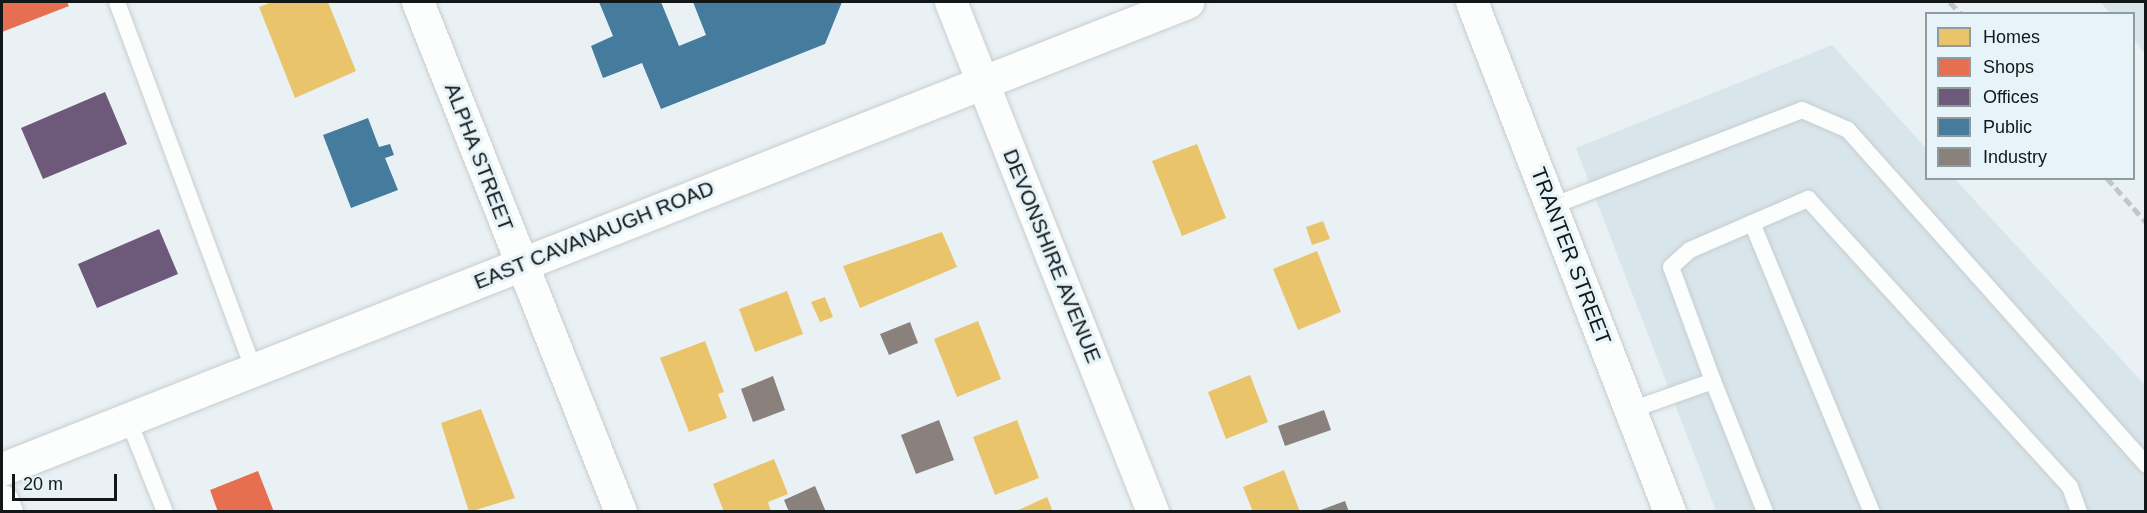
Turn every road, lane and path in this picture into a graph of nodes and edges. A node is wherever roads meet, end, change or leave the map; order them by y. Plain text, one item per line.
1 (117, 2) edge
2 (418, 2) edge
3 (951, 2) edge
4 (1187, 2) edge
5 (1472, 2) edge
6 (983, 81) junction
7 (1552, 206) junction
8 (1752, 223) junction
9 (519, 265) junction
10 (254, 370) junction
11 (1713, 381) junction
12 (1631, 410) junction
13 (128, 419) junction
14 (2145, 465) edge
15 (2, 469) edge
16 (2, 501) edge
17 (6, 512) edge
18 (165, 512) edge
19 (621, 512) edge
20 (1153, 512) edge
21 (1670, 512) edge
22 (1766, 512) edge
23 (1872, 512) edge
24 (2079, 512) edge

1 - 10 lane
2 - 9 street, ALPHA STREET
3 - 6 street, DEVONSHIRE AVENUE
4 - 6 street, EAST CAVANAUGH ROAD
5 - 7 street, TRANTER STREET
6 - 9 street, EAST CAVANAUGH ROAD
6 - 20 street, DEVONSHIRE AVENUE
7 - 12 street, TRANTER STREET
7 - 14 lane
8 - 11 lane
8 - 23 lane
8 - 24 lane
9 - 10 street, EAST CAVANAUGH ROAD
9 - 19 street, ALPHA STREET
10 - 13 street, EAST CAVANAUGH ROAD
11 - 12 lane
11 - 22 lane
12 - 21 street, TRANTER STREET
13 - 15 street, EAST CAVANAUGH ROAD
13 - 18 lane
16 - 17 street

